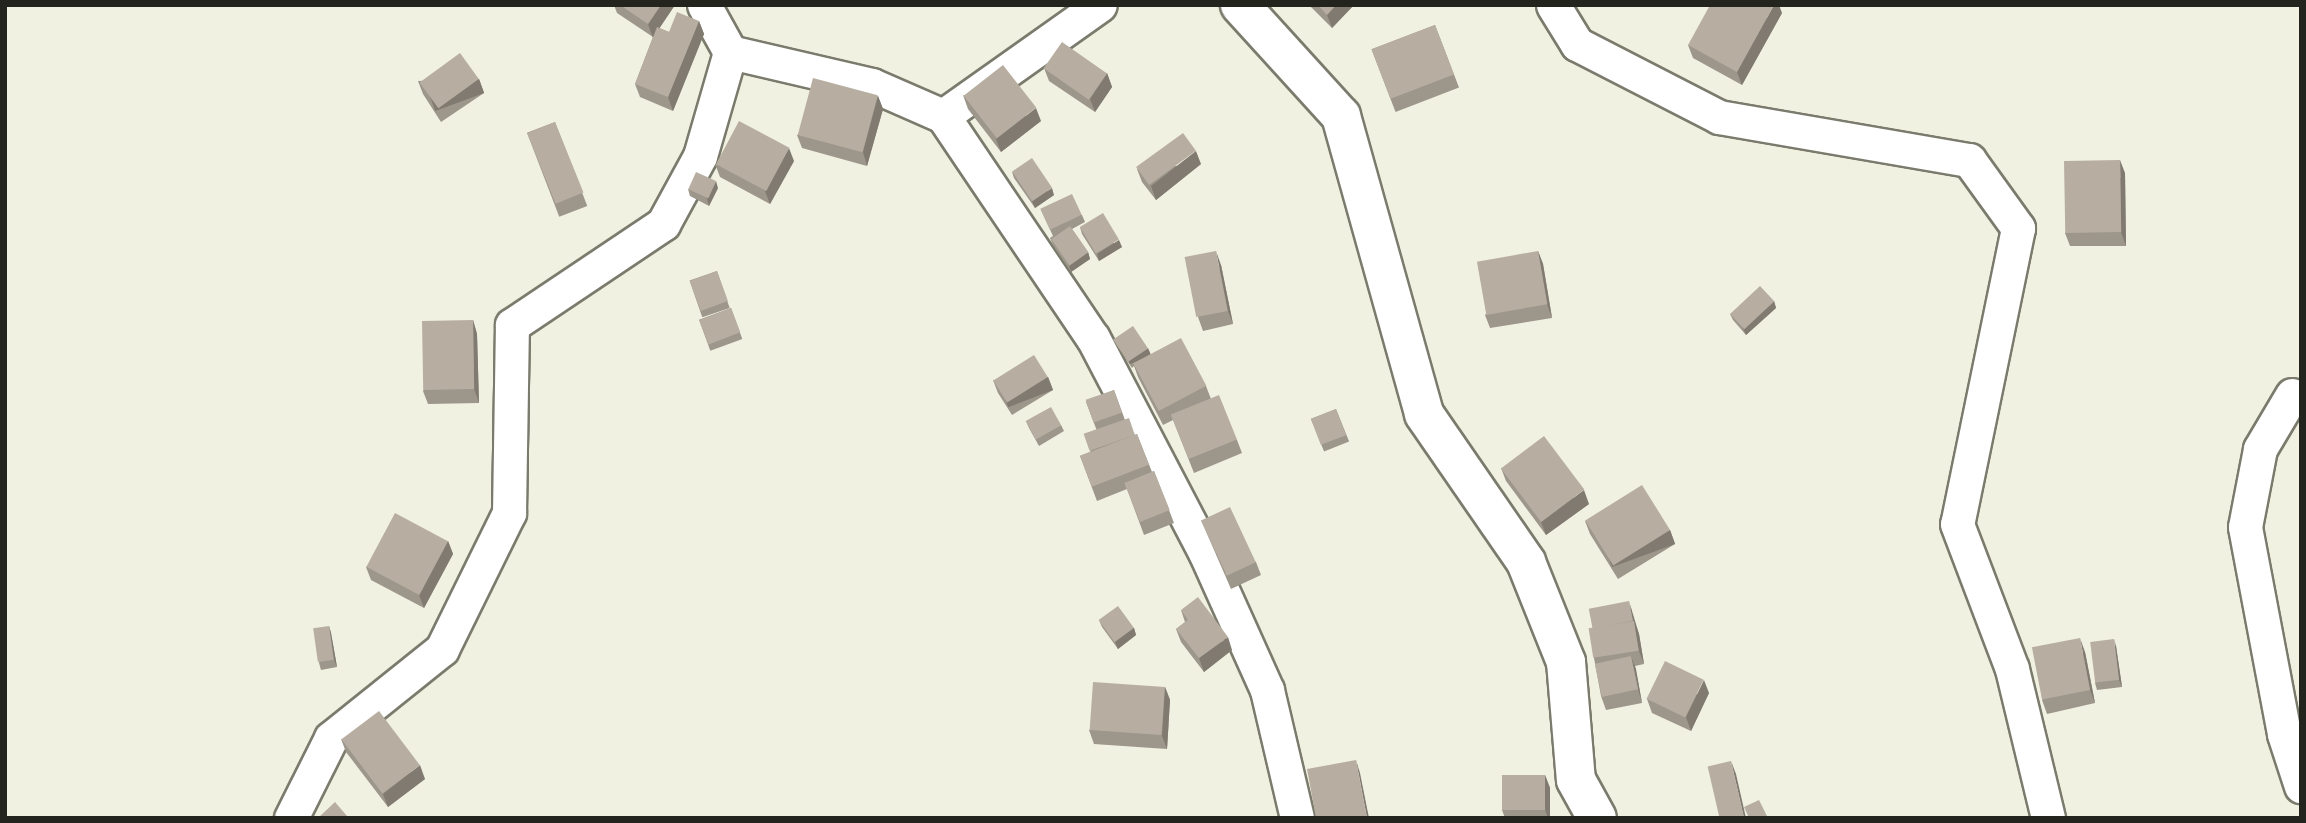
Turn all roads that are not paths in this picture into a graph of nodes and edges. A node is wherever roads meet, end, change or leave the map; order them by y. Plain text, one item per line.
1 (704, 5) edge
2 (1100, 5) edge
3 (1240, 5) edge
4 (1553, 5) edge
5 (730, 52) junction
6 (943, 116) junction
7 (2292, 395) dead end
8 (1577, 780) junction
9 (2301, 786) edge
10 (291, 818) edge
11 (1297, 818) edge
12 (1580, 818) edge
13 (1597, 818) edge
14 (2048, 818) edge

1 - 5 street
2 - 6 street
3 - 8 street
4 - 14 street
5 - 6 street
5 - 10 street
6 - 11 street
7 - 9 street
8 - 12 street
8 - 13 street

